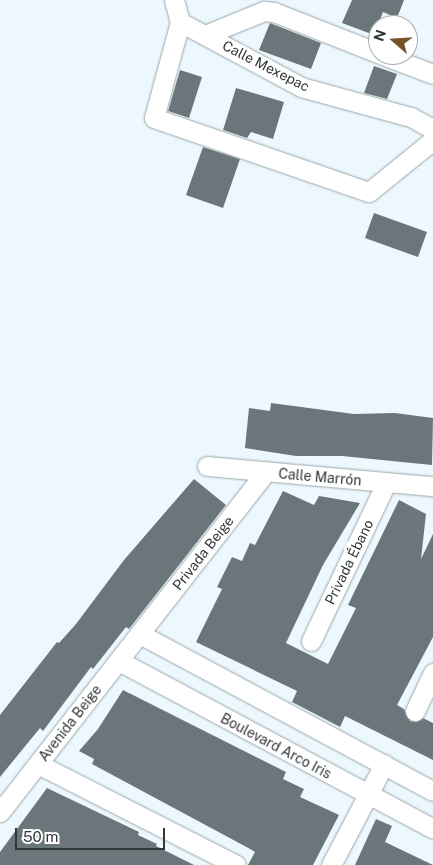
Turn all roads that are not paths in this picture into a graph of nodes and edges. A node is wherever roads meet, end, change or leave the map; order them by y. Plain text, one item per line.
1 (174, 0) edge
2 (180, 22) junction
3 (205, 35) junction
4 (368, 49) edge
5 (409, 65) edge
6 (433, 74) edge
7 (433, 128) edge
8 (433, 140) edge
9 (207, 466) dead end
10 (265, 473) junction
11 (386, 483) junction
12 (433, 486) edge
13 (140, 634) junction
14 (311, 641) dead end
15 (119, 661) junction
16 (433, 672) edge
17 (415, 711) dead end
18 (38, 764) junction
19 (384, 764) junction
20 (433, 791) edge
21 (368, 795) junction
22 (0, 812) edge
23 (433, 829) edge
24 (236, 865) edge
25 (331, 865) edge

1 - 2 street
2 - 3 street, Calle Mexepac
2 - 8 street
3 - 4 street
3 - 7 street, Calle Mexepac
5 - 6 street
9 - 10 street, Calle Marrón
10 - 11 street, Calle Marrón
10 - 13 street, Privada Beige
11 - 12 street, Calle Marrón
11 - 14 street, Privada Ébano
13 - 15 street, Avenida Beige
13 - 19 street
15 - 18 street, Avenida Beige
15 - 21 street, Boulevard Arco Iris
16 - 17 street
18 - 22 street, Avenida Beige
18 - 24 street
19 - 20 street
19 - 21 street
21 - 23 street, Boulevard Arco Iris
21 - 25 street

